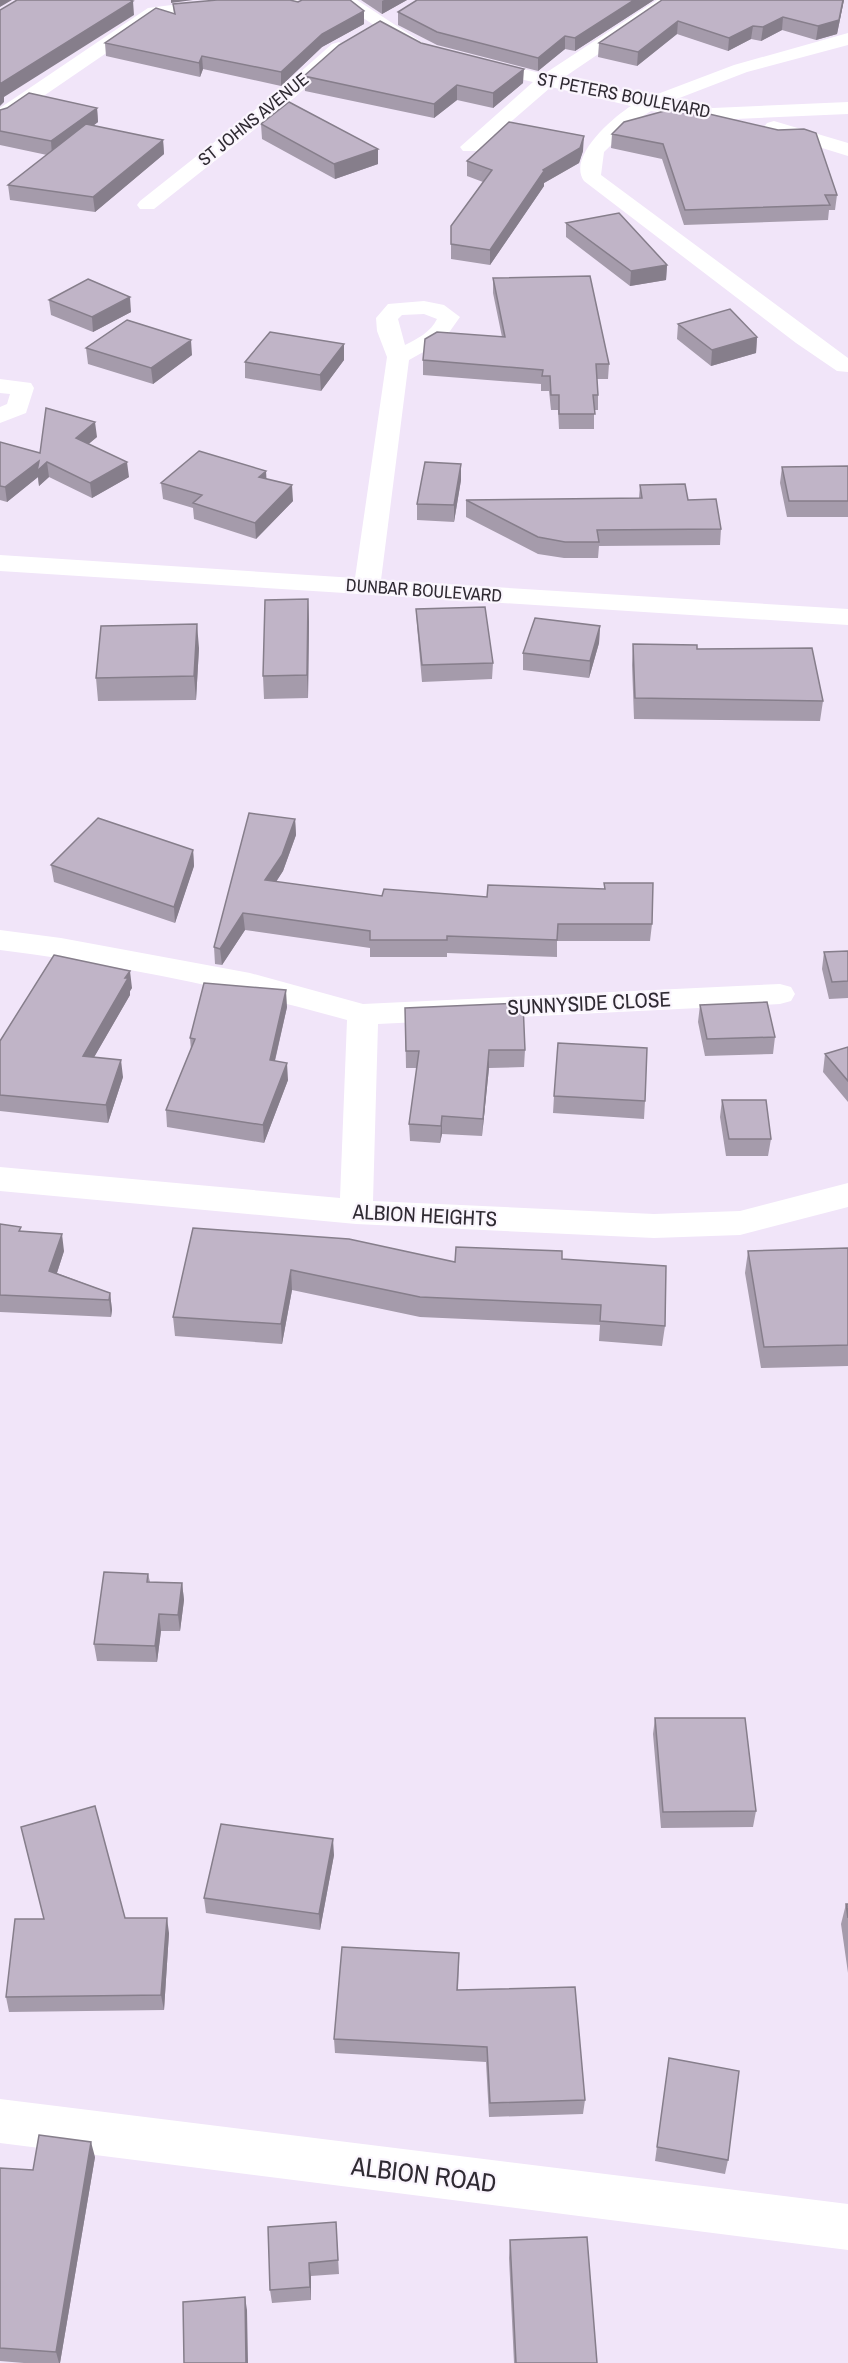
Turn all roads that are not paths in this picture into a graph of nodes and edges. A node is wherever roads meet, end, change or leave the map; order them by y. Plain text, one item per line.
1 (289, 0) edge
2 (345, 0) edge
3 (669, 0) edge
4 (397, 14) edge
5 (379, 24) junction
6 (848, 39) edge
7 (439, 54) edge
8 (461, 59) edge
9 (546, 81) junction
10 (651, 105) junction
11 (847, 109) edge
12 (713, 114) junction
13 (0, 117) edge
14 (800, 133) junction
15 (470, 147) dead end
16 (848, 150) edge
17 (147, 205) dead end
18 (398, 357) dead end
19 (845, 366) dead end
20 (0, 386) edge
21 (0, 416) edge
22 (0, 563) edge
23 (367, 587) junction
24 (848, 617) edge
25 (0, 940) edge
26 (780, 994) dead end
27 (363, 1014) junction
28 (0, 1179) edge
29 (848, 1195) edge
30 (356, 1212) junction
31 (0, 2121) edge
32 (848, 2227) edge

1 - 13 street
2 - 5 street
3 - 9 street
4 - 5 street, ST JOHNS AVENUE
5 - 7 street
5 - 17 street, ST JOHNS AVENUE
6 - 10 street
8 - 9 street, ST PETERS BOULEVARD
9 - 10 street, ST PETERS BOULEVARD
9 - 15 street
10 - 12 street, ST PETERS BOULEVARD
10 - 19 street
11 - 12 street, ST PETERS BOULEVARD
11 - 14 street
12 - 14 street
14 - 16 street
18 - 23 street
20 - 21 street
22 - 23 street, DUNBAR BOULEVARD
23 - 24 street, DUNBAR BOULEVARD
25 - 27 street, SUNNYSIDE CLOSE
26 - 27 street, SUNNYSIDE CLOSE
27 - 30 street
28 - 30 street, ALBION HEIGHTS
29 - 30 street, ALBION HEIGHTS
31 - 32 street, ALBION ROAD

